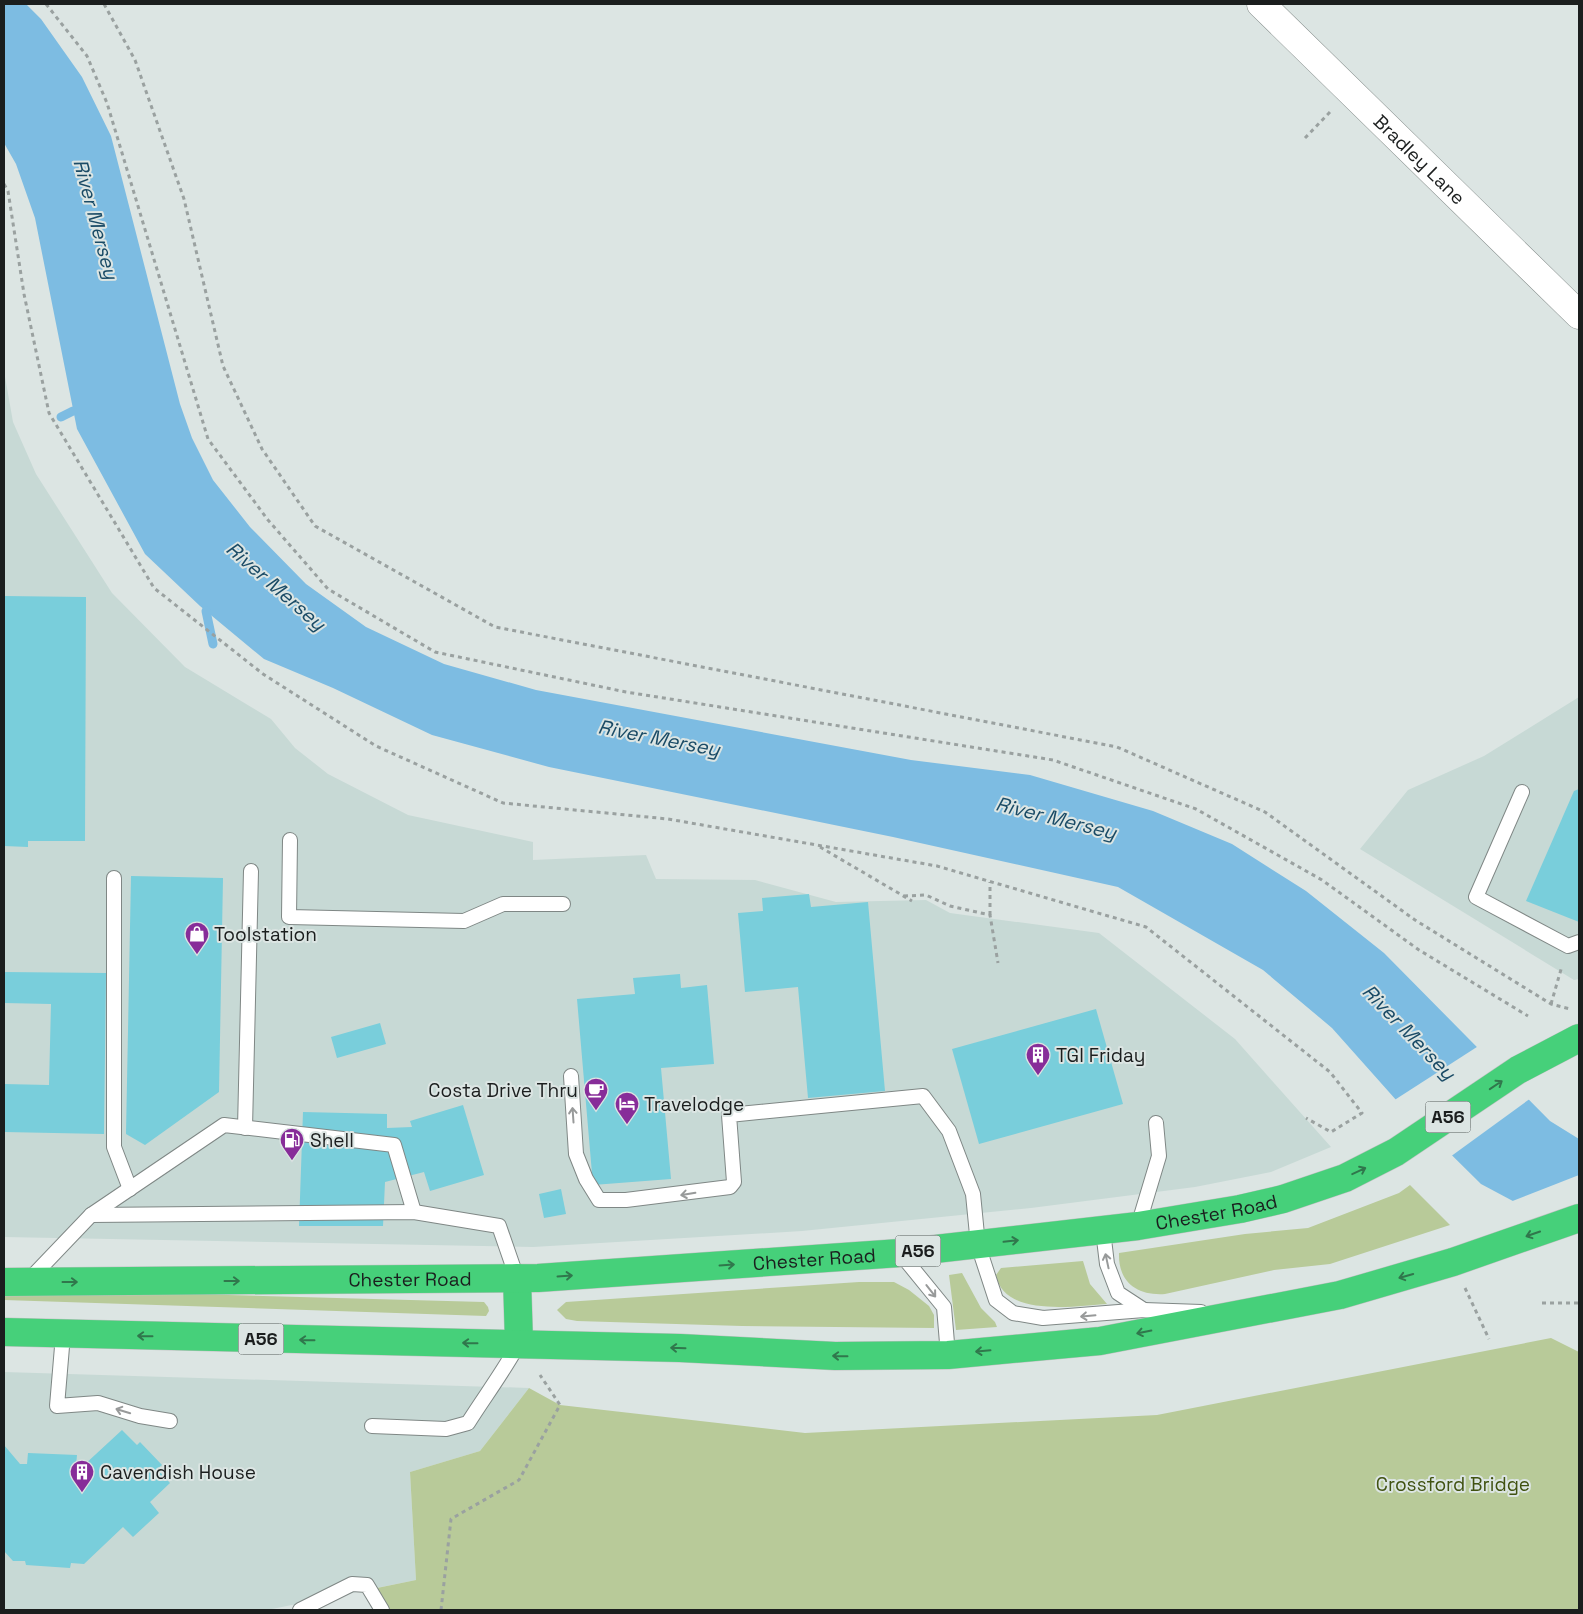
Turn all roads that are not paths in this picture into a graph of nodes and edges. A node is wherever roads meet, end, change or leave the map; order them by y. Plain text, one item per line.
1 (1261, 4) edge
2 (1579, 315) edge
3 (1522, 792) dead end
4 (290, 840) dead end
5 (251, 871) dead end
6 (114, 878) dead end
7 (563, 904) dead end
8 (1574, 944) edge
9 (1579, 1038) edge
10 (571, 1076) dead end
11 (1156, 1123) dead end
12 (245, 1128) junction
13 (130, 1189) junction
14 (414, 1212) junction
15 (91, 1215) junction
16 (1579, 1218) edge
17 (1138, 1226) junction
18 (1103, 1231) junction
19 (978, 1245) junction
20 (900, 1253) junction
21 (517, 1278) junction
22 (15, 1282) edge
23 (1144, 1310) junction
24 (1242, 1314) junction
25 (4, 1332) edge
26 (63, 1335) junction
27 (519, 1343) junction
28 (948, 1355) junction
29 (170, 1421) dead end
30 (372, 1426) dead end
31 (300, 1610) edge
32 (382, 1610) edge

1 - 2 street, Bradley Lane
3 - 8 lane
4 - 7 lane
5 - 12 lane
6 - 13 lane
17 -> 9 highway, Chester Road / A56
19 -> 10 lane
11 - 17 lane
12 - 13 lane
12 - 14 lane
13 - 15 lane
14 - 15 lane
14 - 21 lane
15 - 22 lane
16 -> 24 highway, A56
17 - 18 highway, Chester Road / A56
19 -> 18 highway, Chester Road / A56
23 -> 18 lane
19 - 20 highway, Chester Road / A56
23 -> 19 lane
21 -> 20 highway, Chester Road / A56
20 -> 28 lane
22 -> 21 highway, Chester Road / A56
21 - 27 highway
23 - 24 lane
24 -> 28 highway, A56
25 - 26 highway, A56
27 -> 26 highway, A56
29 -> 26 lane
28 -> 27 highway, A56
27 - 30 lane
31 - 32 lane

